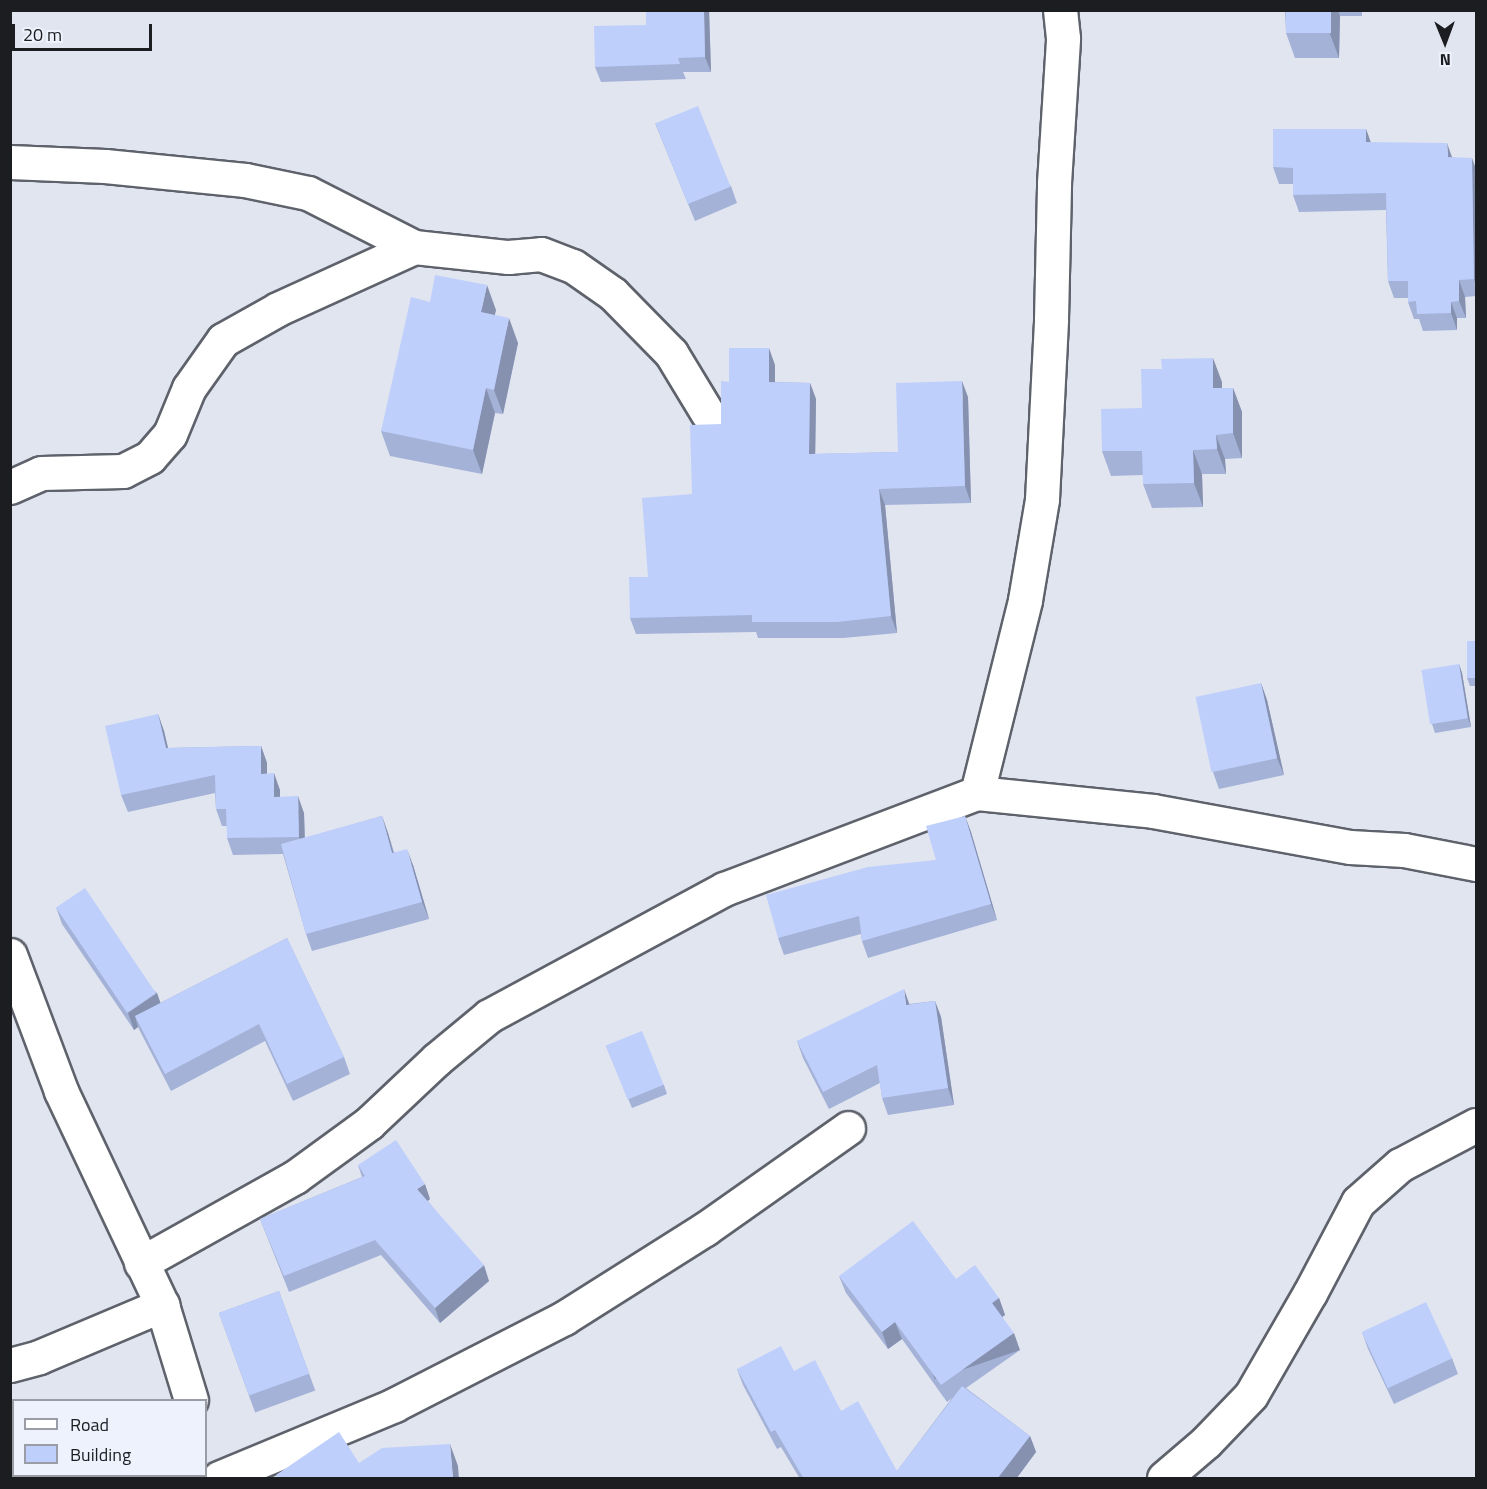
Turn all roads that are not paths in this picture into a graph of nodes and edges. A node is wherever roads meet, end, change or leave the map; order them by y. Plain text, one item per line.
1 (1060, 10) edge
2 (10, 162) edge
3 (414, 247) junction
4 (708, 414) dead end
5 (10, 487) edge
6 (977, 793) junction
7 (1476, 864) edge
8 (10, 955) edge
9 (1476, 1125) edge
10 (848, 1128) dead end
11 (141, 1263) junction
12 (162, 1305) junction
13 (10, 1365) edge
14 (190, 1399) edge
15 (219, 1479) edge
16 (1164, 1479) edge

1 - 6 street
2 - 3 street
3 - 4 street
3 - 5 street
6 - 7 street
6 - 11 street
8 - 11 street
9 - 16 street
10 - 15 street
11 - 12 street
12 - 13 street
12 - 14 street

